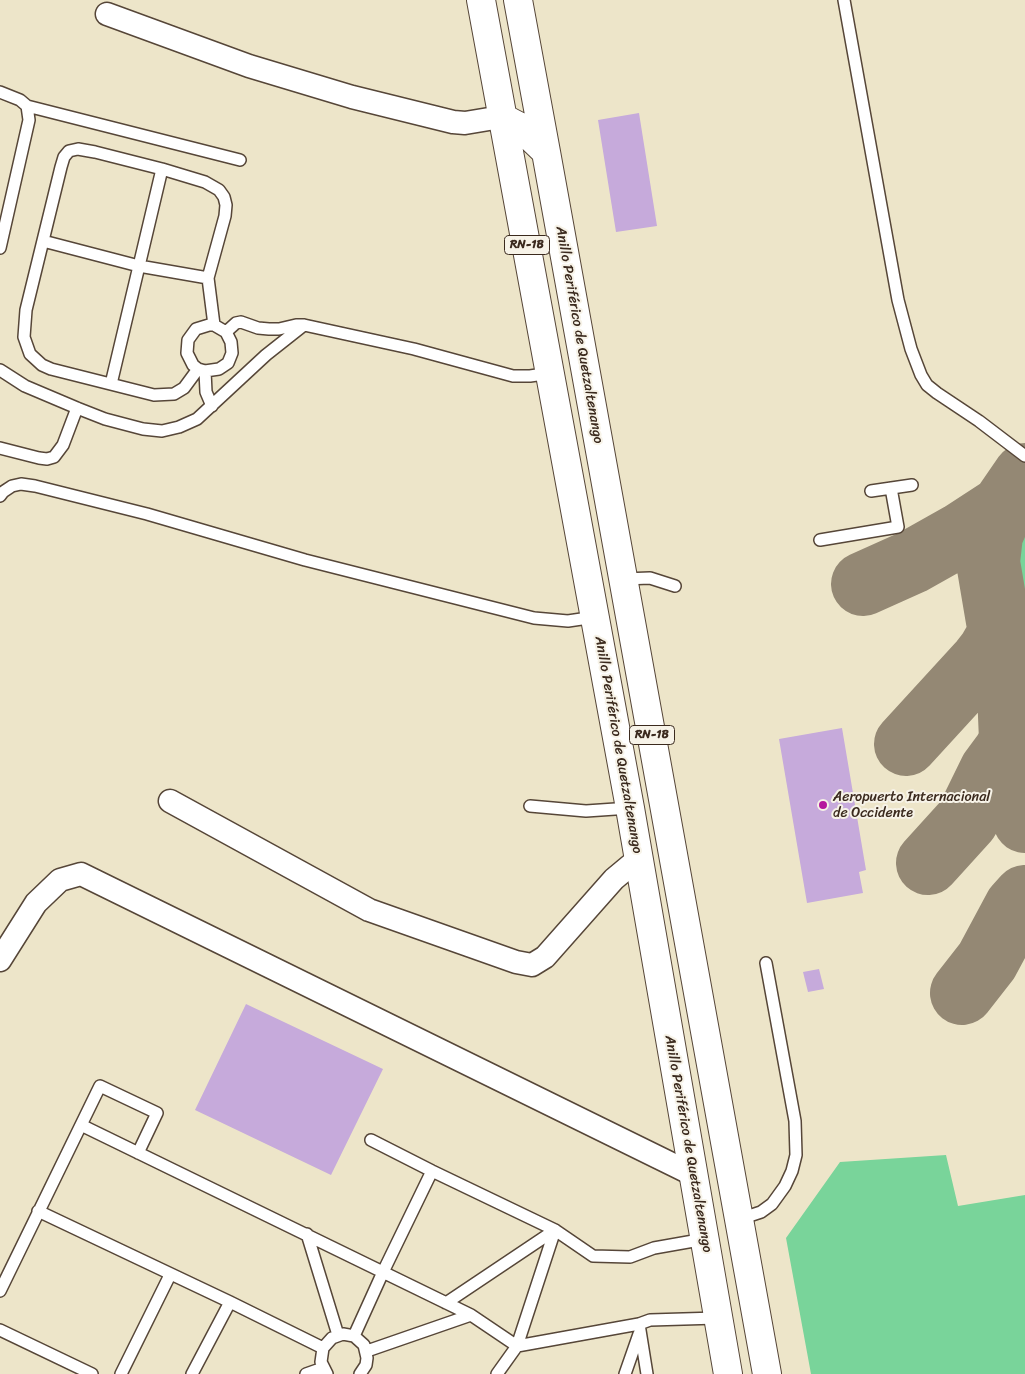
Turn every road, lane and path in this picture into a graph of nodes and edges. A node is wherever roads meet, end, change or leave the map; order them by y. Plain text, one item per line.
1 (481, 0) edge
2 (518, 0) edge
3 (844, 0) edge
4 (107, 14) dead end
5 (0, 92) edge
6 (27, 106) junction
7 (501, 117) junction
8 (546, 152) junction
9 (240, 160) dead end
10 (162, 169) junction
11 (43, 241) junction
12 (0, 248) edge
13 (139, 266) junction
14 (208, 278) junction
15 (214, 325) junction
16 (304, 325) junction
17 (226, 332) junction
18 (0, 370) edge
19 (202, 370) junction
20 (585, 371) junction
21 (551, 373) junction
22 (111, 384) junction
23 (212, 406) junction
24 (77, 408) junction
25 (0, 448) edge
26 (1025, 456) edge
27 (912, 485) dead end
28 (891, 488) junction
29 (871, 491) dead end
30 (0, 496) edge
31 (820, 540) dead end
32 (624, 579) junction
33 (675, 586) dead end
34 (595, 617) junction
35 (170, 801) dead end
36 (530, 806) dead end
37 (630, 808) junction
38 (638, 858) junction
39 (0, 960) edge
40 (766, 963) dead end
41 (81, 1125) junction
42 (370, 1140) dead end
43 (138, 1154) junction
44 (432, 1171) junction
45 (694, 1175) junction
46 (38, 1211) junction
47 (740, 1219) junction
48 (555, 1230) junction
49 (308, 1234) junction
50 (705, 1239) junction
51 (383, 1272) junction
52 (170, 1274) junction
53 (0, 1291) edge
54 (230, 1302) junction
55 (446, 1303) junction
56 (471, 1315) junction
57 (718, 1318) junction
58 (639, 1328) junction
59 (0, 1330) edge
60 (338, 1335) junction
61 (354, 1336) junction
62 (517, 1346) junction
63 (323, 1348) junction
64 (367, 1351) junction
65 (325, 1371) edge
66 (92, 1374) edge
67 (121, 1374) edge
68 (192, 1374) edge
69 (306, 1374) edge
70 (360, 1374) edge
71 (497, 1374) edge
72 (625, 1374) edge
73 (647, 1374) edge
74 (728, 1374) edge
75 (767, 1374) edge

1 - 7 highway, Anillo Periférico de Quetzaltenango / RN-1B
2 - 8 highway, Anillo Periférico de Quetzaltenango / RN-1B
3 - 26 lane
4 - 7 street
5 - 6 lane
6 - 9 lane
6 - 12 lane
7 - 8 highway
7 - 20 highway
7 - 21 highway, Anillo Periférico de Quetzaltenango / RN-1B
8 - 20 highway, Anillo Periférico de Quetzaltenango / RN-1B
10 - 11 lane
10 - 13 lane
10 - 14 lane
11 - 13 lane
11 - 22 lane
13 - 14 lane
13 - 22 lane
14 - 15 lane
15 - 17 lane
15 - 19 lane
16 - 17 lane
16 - 21 lane
16 - 23 lane
17 - 19 lane
18 - 24 lane
19 - 22 lane
19 - 23 lane
20 - 32 highway, Anillo Periférico de Quetzaltenango / RN-1B
21 - 34 highway, Anillo Periférico de Quetzaltenango / RN-1B
23 - 24 lane
24 - 25 lane
27 - 28 lane
28 - 29 lane
28 - 31 lane
30 - 34 lane
32 - 33 lane
32 - 47 highway, Anillo Periférico de Quetzaltenango / RN-1B
34 - 37 highway, Anillo Periférico de Quetzaltenango / RN-1B
35 - 38 street
36 - 37 lane
37 - 38 highway, Anillo Periférico de Quetzaltenango / RN-1B
38 - 45 highway, Anillo Periférico de Quetzaltenango / RN-1B
39 - 45 street
40 - 47 lane
41 - 43 lane
41 - 43 lane
41 - 46 lane
42 - 44 lane
43 - 49 lane
44 - 48 lane
44 - 51 lane
45 - 50 highway, Anillo Periférico de Quetzaltenango / RN-1B
46 - 52 lane
46 - 53 lane
47 - 75 highway, Anillo Periférico de Quetzaltenango / RN-1B
48 - 50 lane
48 - 55 lane
48 - 62 lane
49 - 51 lane
49 - 60 lane
50 - 57 highway, Anillo Periférico de Quetzaltenango / RN-1B
51 - 55 lane
51 - 61 lane
52 - 54 lane
52 - 67 lane
54 - 63 lane
54 - 68 lane
55 - 56 lane
56 - 62 lane
56 - 64 lane
57 - 58 lane
57 - 74 highway, Anillo Periférico de Quetzaltenango / RN-1B
58 - 62 lane
58 - 72 lane
58 - 73 lane
59 - 66 lane
60 - 61 lane
60 - 63 lane
61 - 64 lane
62 - 71 lane
63 - 65 lane
64 - 70 lane
65 - 69 lane

